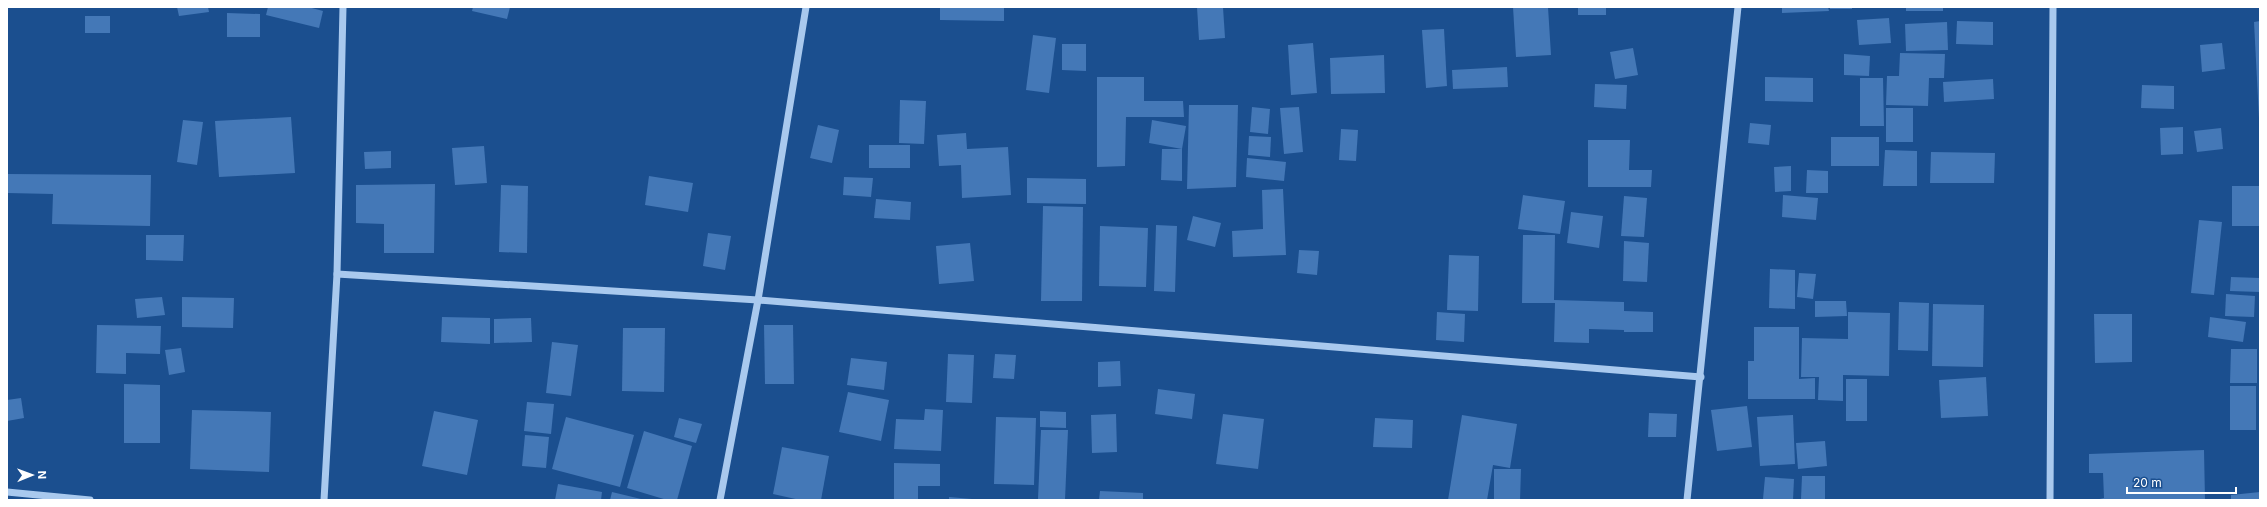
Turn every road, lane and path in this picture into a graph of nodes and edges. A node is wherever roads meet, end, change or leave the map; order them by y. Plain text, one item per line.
1 (343, 7) edge
2 (806, 7) edge
3 (1738, 7) edge
4 (2053, 7) edge
5 (337, 274) junction
6 (758, 300) junction
7 (1701, 377) junction
8 (7, 492) edge
9 (90, 500) edge
10 (324, 500) edge
11 (720, 500) edge
12 (1687, 500) edge
13 (2050, 500) edge

1 - 5 street
2 - 6 street
3 - 7 street
4 - 13 street
5 - 6 street
5 - 10 street
6 - 7 street
6 - 11 street
7 - 12 street
8 - 9 street

